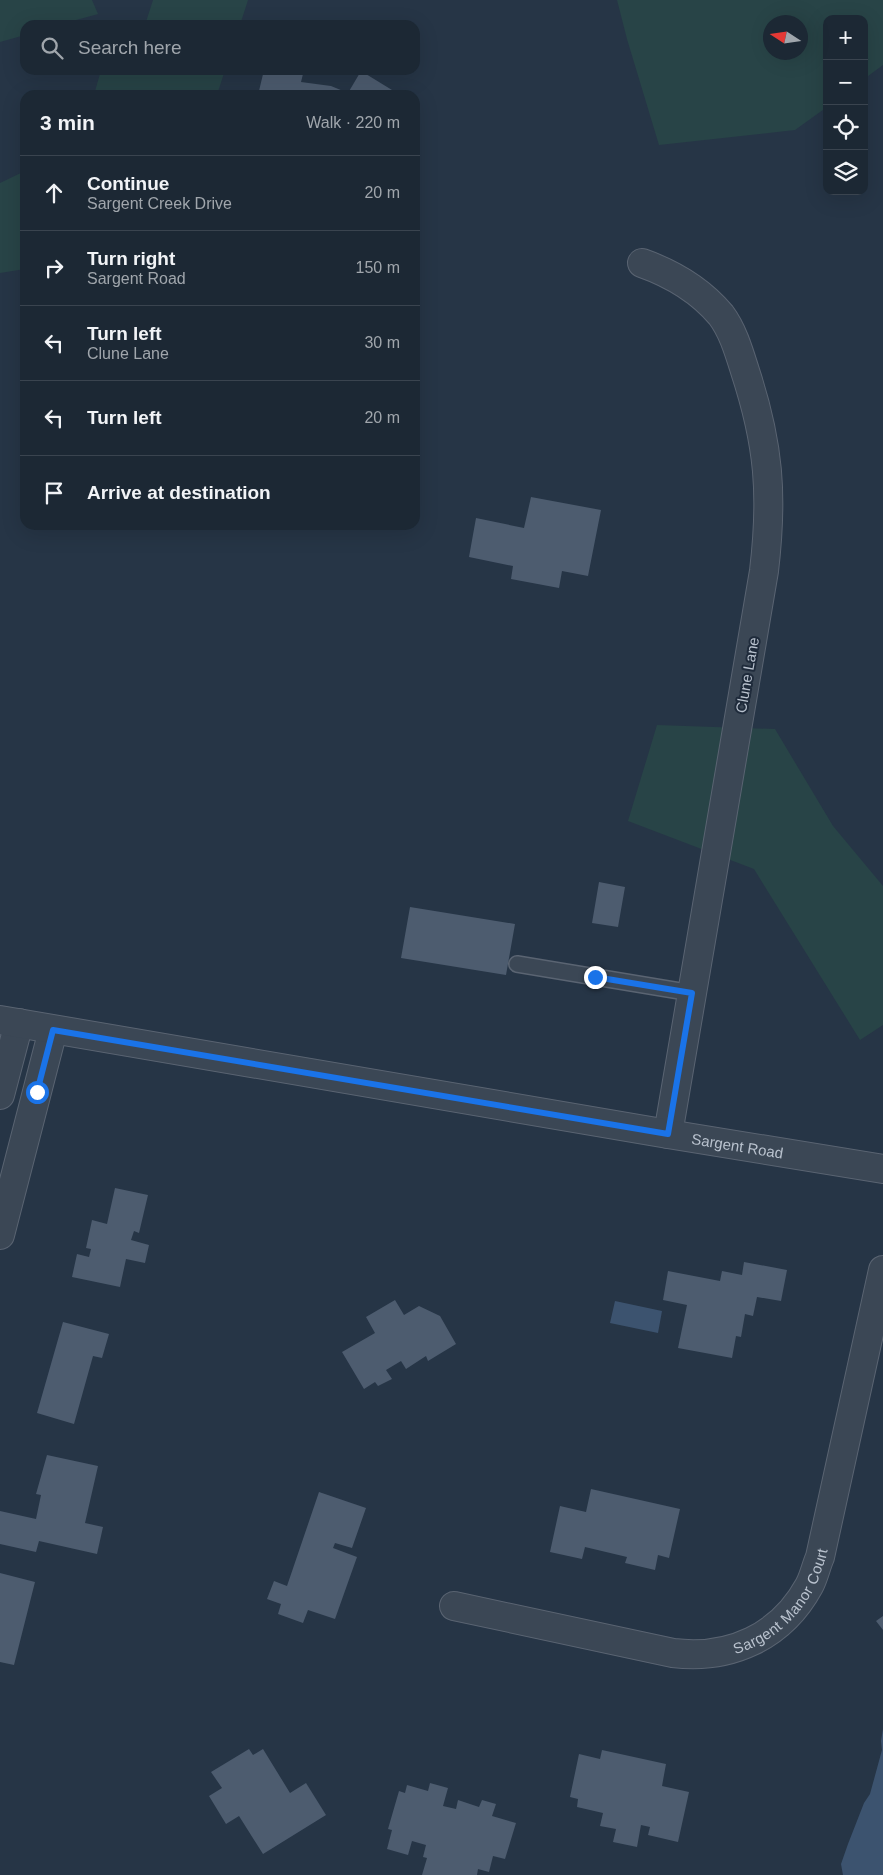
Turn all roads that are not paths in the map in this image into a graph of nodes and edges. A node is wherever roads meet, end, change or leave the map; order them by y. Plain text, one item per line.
1 (642, 264) dead end
2 (517, 964) dead end
3 (692, 993) junction
4 (9, 1022) edge
5 (53, 1030) junction
6 (0, 1095) edge
7 (668, 1134) junction
8 (883, 1169) edge
9 (0, 1235) edge
10 (883, 1270) edge
11 (454, 1606) dead end

1 - 3 street, Clune Lane
2 - 3 lane
3 - 7 street, Clune Lane
4 - 5 street, Sargent Road
4 - 6 street
5 - 7 street, Sargent Road
5 - 9 street
7 - 8 street, Sargent Road
10 - 11 street, Sargent Manor Court

